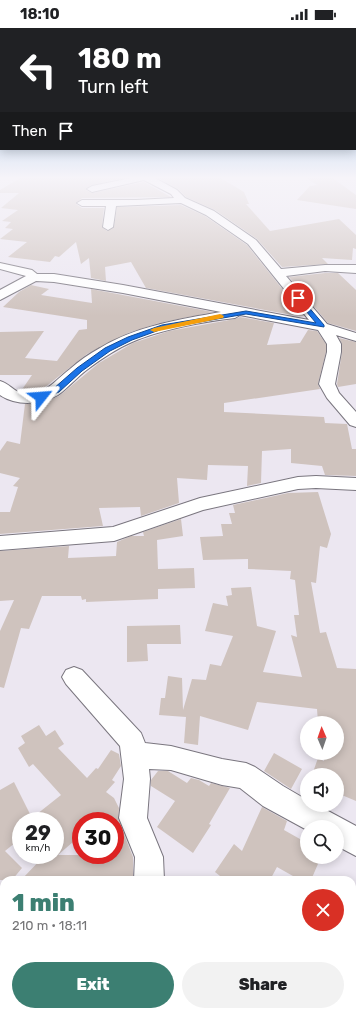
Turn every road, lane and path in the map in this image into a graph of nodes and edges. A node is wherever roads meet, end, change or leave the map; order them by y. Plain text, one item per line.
1 (108, 223) edge
2 (225, 223) edge
3 (108, 227) dead end
4 (0, 266) edge
5 (356, 269) edge
6 (279, 273) junction
7 (34, 277) junction
8 (0, 296) edge
9 (246, 313) junction
10 (322, 326) junction
11 (356, 337) edge
12 (0, 386) edge
13 (356, 422) edge
14 (356, 484) edge
15 (0, 543) edge
16 (74, 677) dead end
17 (135, 755) junction
18 (317, 820) edge
19 (344, 834) edge
20 (356, 842) edge
21 (149, 876) edge

1 - 3 street
2 - 6 street
4 - 7 street
5 - 6 street
6 - 10 street
7 - 8 street
7 - 9 street
9 - 10 street
9 - 12 street
10 - 11 street
10 - 13 street
14 - 15 street
16 - 17 street
17 - 18 street
17 - 21 street
19 - 20 street

